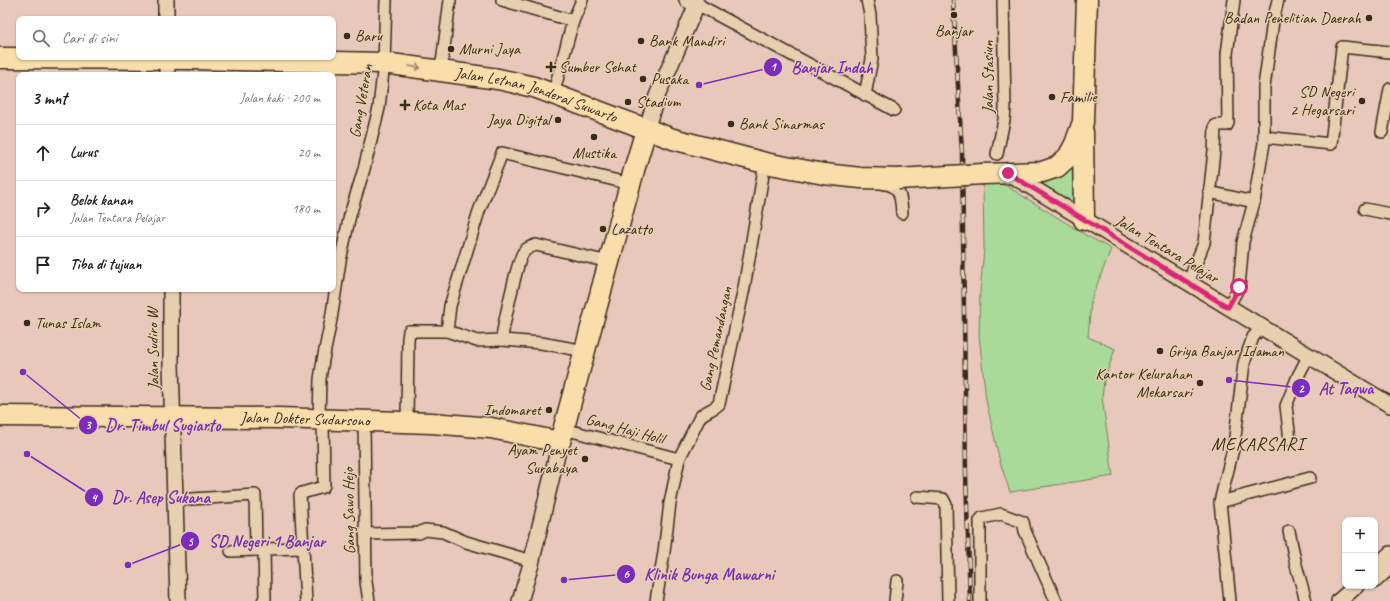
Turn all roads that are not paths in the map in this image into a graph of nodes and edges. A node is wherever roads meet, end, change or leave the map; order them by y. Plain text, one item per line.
1 (166, 0) edge
2 (386, 0) edge
3 (450, 0) edge
4 (502, 0) edge
5 (582, 0) edge
6 (867, 0) edge
7 (1003, 0) edge
8 (1087, 0) edge
9 (1234, 0) edge
10 (1278, 0) edge
11 (692, 2) edge
12 (166, 16) edge
13 (573, 21) junction
14 (1390, 52) edge
15 (0, 58) edge
16 (16, 59) edge
17 (56, 60) edge
18 (384, 63) junction
19 (167, 64) edge
20 (441, 71) junction
21 (1390, 89) edge
22 (553, 95) junction
23 (865, 95) junction
24 (894, 110) dead end
25 (1083, 122) junction
26 (646, 130) junction
27 (1382, 132) dead end
28 (1264, 137) junction
29 (997, 154) dead end
30 (768, 164) junction
31 (1008, 173) junction
32 (631, 184) junction
33 (1209, 192) junction
34 (1254, 202) junction
35 (1365, 209) dead end
36 (902, 213) dead end
37 (1390, 214) edge
38 (1084, 220) junction
39 (608, 262) junction
40 (1188, 283) junction
41 (336, 287) edge
42 (171, 292) edge
43 (335, 292) edge
44 (1228, 307) junction
45 (1262, 327) junction
46 (447, 331) junction
47 (502, 340) junction
48 (585, 350) junction
49 (1309, 355) junction
50 (1390, 405) edge
51 (0, 416) edge
52 (173, 418) junction
53 (321, 419) junction
54 (364, 421) junction
55 (407, 422) junction
56 (562, 435) junction
57 (1290, 440) dead end
58 (679, 459) junction
59 (1310, 478) dead end
60 (916, 497) dead end
61 (176, 500) junction
62 (1220, 502) junction
63 (1289, 531) dead end
64 (365, 534) junction
65 (303, 548) junction
66 (260, 550) junction
67 (231, 551) dead end
68 (1390, 554) edge
69 (532, 561) junction
70 (1378, 565) edge
71 (1390, 566) edge
72 (1378, 577) edge
73 (897, 582) dead end
74 (1353, 589) edge
75 (1365, 589) edge
76 (178, 601) edge
77 (263, 601) edge
78 (306, 601) edge
79 (368, 601) edge
80 (520, 601) edge
81 (656, 601) edge
82 (895, 601) edge
83 (948, 601) edge
84 (980, 601) edge
85 (1056, 601) edge
86 (1230, 601) edge
87 (1306, 601) edge
88 (1339, 601) edge
89 (1352, 601) edge

1 - 12 main road
2 - 18 street, Gang Veteran
3 - 20 street
4 - 13 street
5 - 13 street
6 - 23 street
7 - 29 street, Jalan Stasiun
8 - 25 highway
9 - 33 street
10 - 28 street
11 - 23 street
11 - 26 main road
13 - 22 street
14 - 28 street
15 - 16 highway, Jalan Letnan Jenderal Suwarto
17 - 19 highway, Jalan Letnan Jenderal Suwarto
18 - 19 highway, Jalan Letnan Jenderal Suwarto
18 -> 20 highway, Jalan Letnan Jenderal Suwarto
18 - 41 street, Gang Veteran
20 - 22 highway, Jalan Letnan Jenderal Suwarto
21 - 27 street
22 - 26 highway, Jalan Letnan Jenderal Suwarto
23 - 24 street
25 - 31 highway, Jalan Letnan Jenderal Suwarto
25 - 38 highway
26 - 30 highway, Jalan Letnan Jenderal Suwarto
26 - 32 highway
28 - 34 street
30 - 31 highway, Jalan Letnan Jenderal Suwarto, bridge
30 - 36 street
30 - 58 street, Gang Pemandangan
31 - 38 main road, Jalan Tentara Pelajar
32 - 39 highway
32 - 46 street
33 - 34 street
33 - 40 street
34 - 44 street
35 - 37 street
38 - 40 main road, Jalan Tentara Pelajar
39 - 47 street
39 - 48 highway
40 - 44 main road, Jalan Tentara Pelajar
42 - 52 main road, Jalan Sudiro W
43 - 53 street, Gang Veteran
44 - 45 main road, Jalan Tentara Pelajar
45 - 49 main road, Jalan Tentara Pelajar
45 - 62 street
46 - 47 street
46 - 55 street
47 - 48 street
48 - 56 highway
49 - 50 main road, Jalan Tentara Pelajar
49 - 57 street
51 - 52 highway, Jalan Dokter Sudarsono
52 - 53 highway, Jalan Dokter Sudarsono
52 - 61 main road, Jalan Sudiro W
53 - 54 highway, Jalan Dokter Sudarsono
53 - 65 street, Gang Veteran
54 - 55 highway, Jalan Dokter Sudarsono
54 - 64 street, Gang Sawo Hejo
55 - 56 highway, Jalan Dokter Sudarsono
56 - 58 street, Gang Haji Holil
56 - 69 main road
58 - 81 street, Gang Pemandangan
59 - 62 street
60 - 83 street
61 - 66 street
61 - 76 main road, Jalan Sudiro W
62 - 86 street
63 - 87 street
64 - 69 street
64 - 79 street, Gang Sawo Hejo
65 - 66 street
65 - 78 street
66 - 67 street
66 - 77 street
68 - 70 main road
69 - 80 main road
71 - 72 main road
73 - 82 street
74 - 88 main road
75 - 89 main road
84 - 85 street

